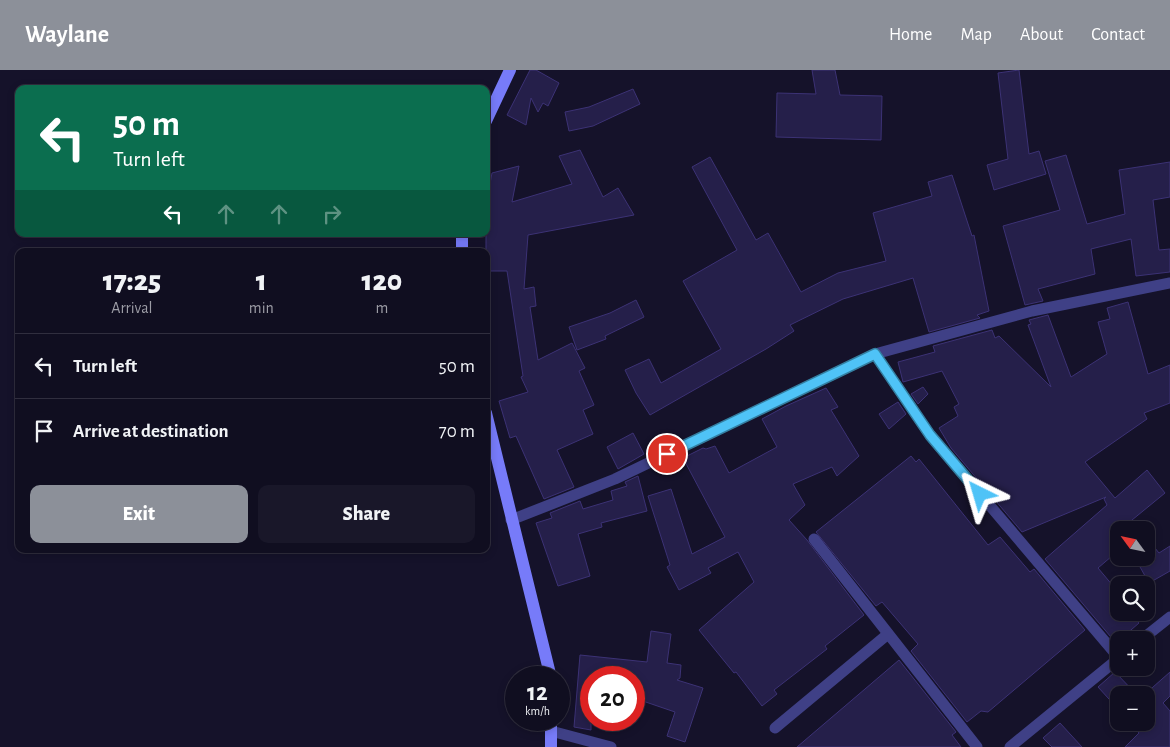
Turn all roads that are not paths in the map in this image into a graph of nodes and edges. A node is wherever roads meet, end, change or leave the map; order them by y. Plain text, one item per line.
1 (510, 70) edge
2 (490, 112) edge
3 (1170, 282) edge
4 (875, 354) junction
5 (490, 430) edge
6 (511, 520) junction
7 (814, 539) dead end
8 (1170, 617) edge
9 (1152, 631) edge
10 (888, 634) junction
11 (548, 666) edge
12 (775, 728) dead end
13 (551, 731) edge
14 (567, 731) edge
15 (551, 747) edge
16 (611, 747) edge
17 (977, 747) edge
18 (1010, 747) edge

1 - 2 street
3 - 4 lane
4 - 6 lane
4 - 18 lane
5 - 6 street
6 - 11 street
7 - 10 lane
8 - 9 lane
10 - 12 lane
10 - 17 lane
13 - 15 street
14 - 16 lane

